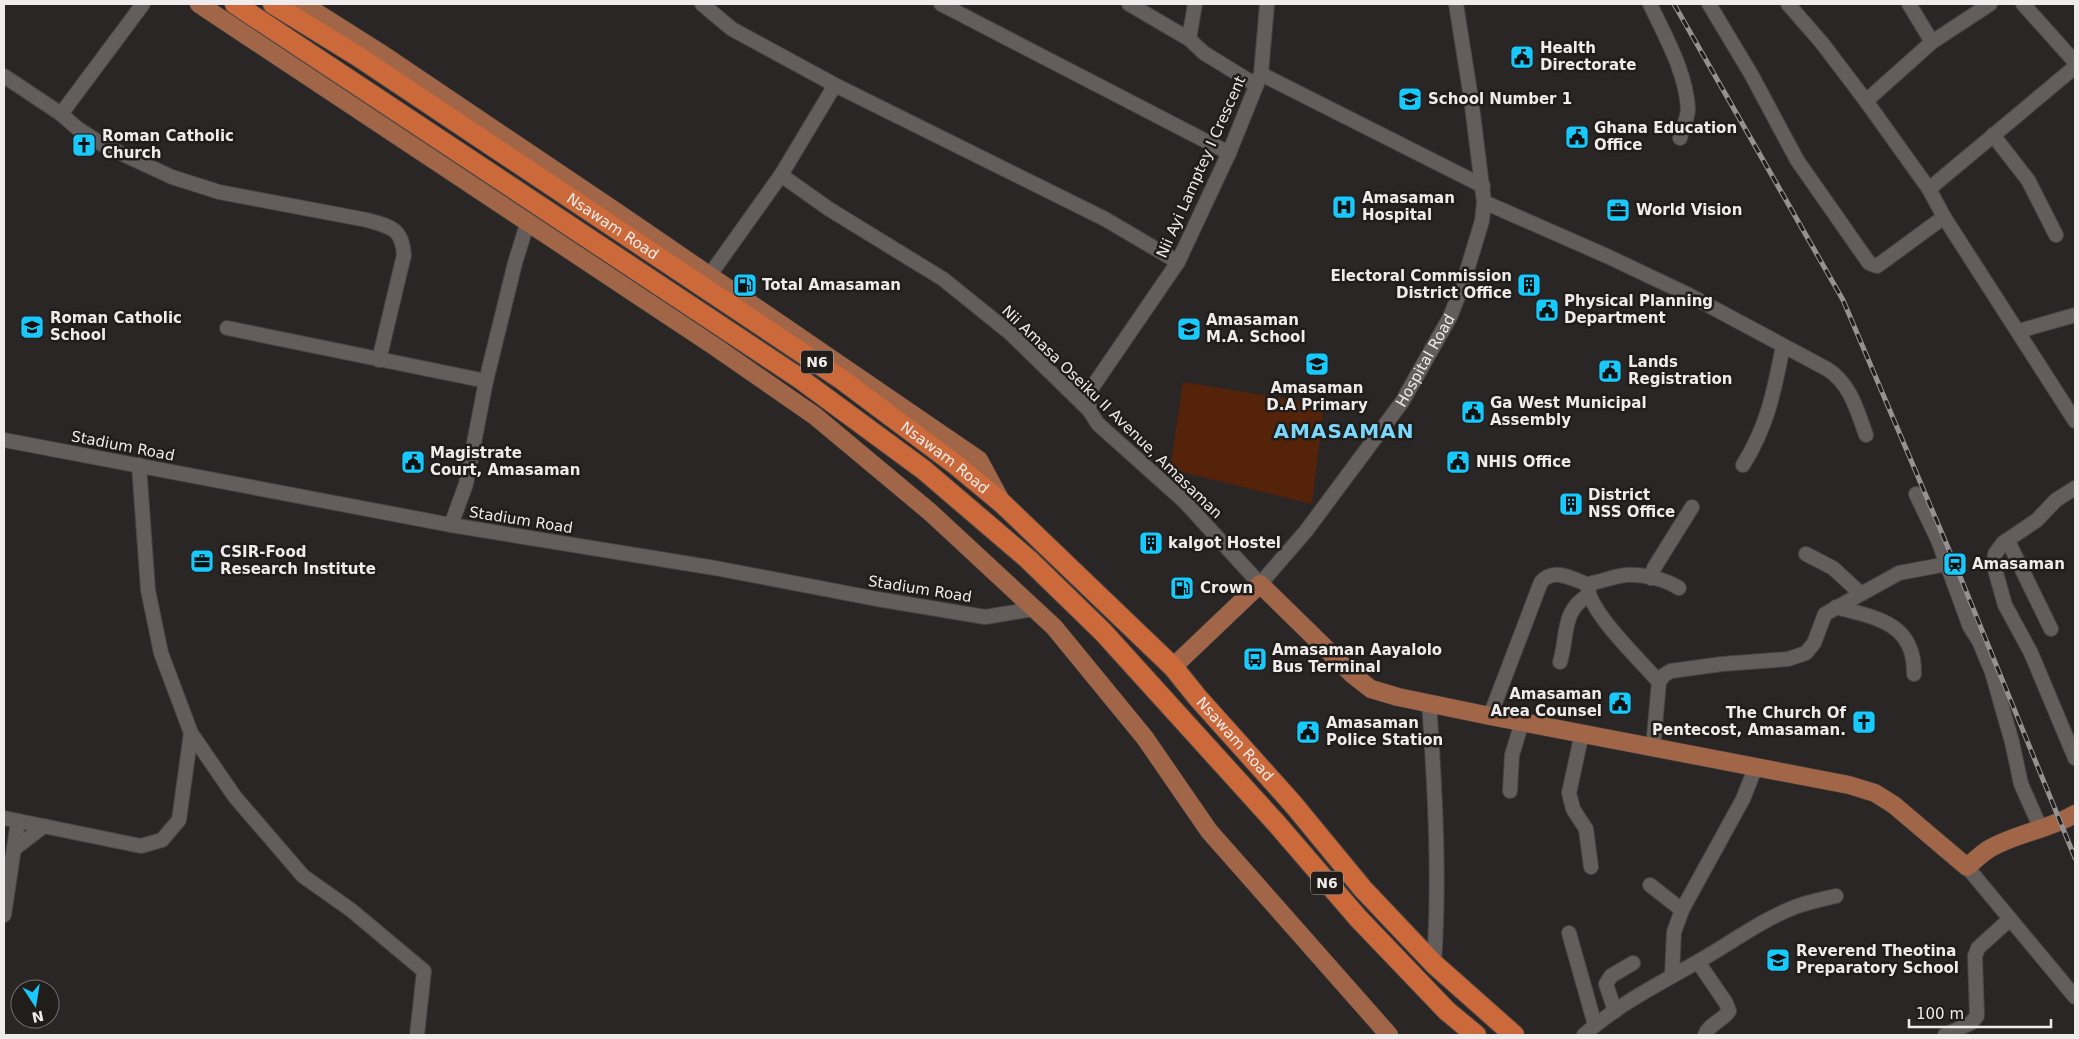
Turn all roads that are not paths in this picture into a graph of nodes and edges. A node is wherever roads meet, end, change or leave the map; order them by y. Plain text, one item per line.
1 (143, 4) edge
2 (198, 4) edge
3 (235, 4) edge
4 (273, 4) edge
5 (303, 4) edge
6 (702, 4) edge
7 (941, 4) edge
8 (1129, 4) edge
9 (1195, 4) edge
10 (1267, 4) edge
11 (1456, 4) edge
12 (1650, 4) edge
13 (1710, 4) edge
14 (1788, 4) edge
15 (1909, 4) edge
16 (1990, 4) edge
17 (2023, 4) edge
18 (1189, 39) junction
19 (1932, 42) junction
20 (2075, 62) edge
21 (2075, 67) edge
22 (4, 76) edge
23 (1259, 80) junction
24 (835, 85) junction
25 (1866, 101) junction
26 (61, 114) junction
27 (1993, 135) junction
28 (1680, 138) dead end
29 (1229, 153) junction
30 (781, 175) junction
31 (1483, 186) junction
32 (1928, 189) junction
33 (1484, 202) junction
34 (1944, 217) junction
35 (528, 221) junction
36 (2056, 235) dead end
37 (1178, 262) junction
38 (709, 276) junction
39 (2075, 315) edge
40 (227, 328) dead end
41 (2019, 331) junction
42 (1783, 346) junction
43 (379, 360) junction
44 (486, 381) junction
45 (1089, 410) junction
46 (2075, 421) edge
47 (1866, 435) dead end
48 (4, 440) edge
49 (138, 465) junction
50 (1743, 465) dead end
51 (2075, 488) edge
52 (1916, 494) dead end
53 (1003, 504) junction
54 (1692, 507) dead end
55 (452, 525) junction
56 (2008, 541) junction
57 (1806, 554) dead end
58 (1947, 564) junction
59 (1651, 578) junction
60 (1260, 584) junction
61 (1679, 588) dead end
62 (1589, 590) junction
63 (1860, 593) junction
64 (1836, 607) junction
65 (1034, 609) junction
66 (2051, 629) dead end
67 (1560, 662) dead end
68 (1173, 667) junction
69 (1914, 674) dead end
70 (1659, 682) junction
71 (1429, 702) junction
72 (1490, 716) junction
73 (1522, 722) junction
74 (191, 733) junction
75 (1582, 733) junction
76 (1653, 748) junction
77 (2075, 758) edge
78 (1756, 766) junction
79 (1510, 791) dead end
80 (2075, 814) edge
81 (4, 818) edge
82 (18, 821) junction
83 (44, 826) junction
84 (2041, 829) junction
85 (14, 849) junction
86 (1591, 867) dead end
87 (1968, 867) junction
88 (1650, 885) dead end
89 (1836, 896) dead end
90 (1682, 910) junction
91 (4, 915) edge
92 (2010, 919) junction
93 (1570, 933) dead end
94 (1698, 962) junction
95 (1633, 963) dead end
96 (1434, 964) junction
97 (1672, 975) junction
98 (2075, 997) edge
99 (1615, 1011) junction
100 (1595, 1025) junction
101 (417, 1035) edge
102 (1389, 1035) edge
103 (1476, 1035) edge
104 (1514, 1035) edge
105 (1584, 1035) edge
106 (1705, 1035) edge
107 (1945, 1035) edge

1 - 26 street
2 - 35 main road
3 - 103 highway, Nsawam Road / N6
4 - 53 highway, Nsawam Road / N6
5 - 38 main road
6 - 24 street
7 - 29 street
8 - 18 street
9 - 18 street
10 - 23 street, Nii Ayi Lamptey I Crescent
11 - 31 street, Hospital Road
12 - 28 street
13 - 34 street
14 - 25 street
15 - 19 street
16 - 19 street
17 - 20 street
18 - 23 street
19 - 25 street
21 - 27 street
22 - 26 street
23 - 29 street, Nii Ayi Lamptey I Crescent
23 - 31 street
24 - 30 street
24 - 37 street
25 - 32 street
26 - 43 street
27 - 32 street
27 - 36 street
29 - 37 street, Nii Ayi Lamptey I Crescent
30 - 38 street
30 - 45 street, Nii Amasa Oseiku II Avenue, Amasaman
31 - 33 street, Hospital Road
32 - 34 street
33 - 42 street
33 - 60 street, Hospital Road
34 - 41 street
35 - 44 street
35 - 65 main road
37 - 45 street, Nii Ayi Lamptey I Crescent
38 - 53 main road
39 - 41 street
40 - 43 street
41 - 46 street
42 - 47 street
42 - 50 street
43 - 44 street
44 - 55 street
45 - 60 street, Nii Amasa Oseiku II Avenue, Amasaman
48 - 49 street, Stadium Road
49 - 55 street, Stadium Road
49 - 74 street
51 - 56 street
52 - 58 street
53 - 68 highway, Nsawam Road / N6
54 - 59 street
55 - 65 street, Stadium Road
56 - 66 street
56 - 77 street
57 - 63 street
58 - 63 street
58 - 84 street
59 - 61 street
59 - 62 street
60 - 68 main road, Hospital Road
60 - 71 main road
62 - 67 street
62 - 70 street
62 - 72 street
63 - 64 street
64 - 69 street
64 - 70 street
65 - 102 main road
68 - 96 highway, Nsawam Road / N6
70 - 76 street
71 - 72 main road
71 - 96 street
72 - 73 main road
73 - 75 main road
73 - 79 street
74 - 83 street
74 - 101 street
75 - 76 main road
75 - 86 street
76 - 78 main road
78 - 87 main road
78 - 90 street
80 - 84 main road
81 - 82 street
82 - 83 street
82 - 85 street
83 - 85 street
84 - 87 main road
85 - 91 street
87 - 92 street
88 - 90 street
89 - 94 street
90 - 97 street
92 - 98 street
92 - 107 street
93 - 100 street
94 - 97 street
94 - 106 street
95 - 99 street
96 - 104 highway, Nsawam Road / N6
97 - 99 street
99 - 100 street
100 - 105 street

